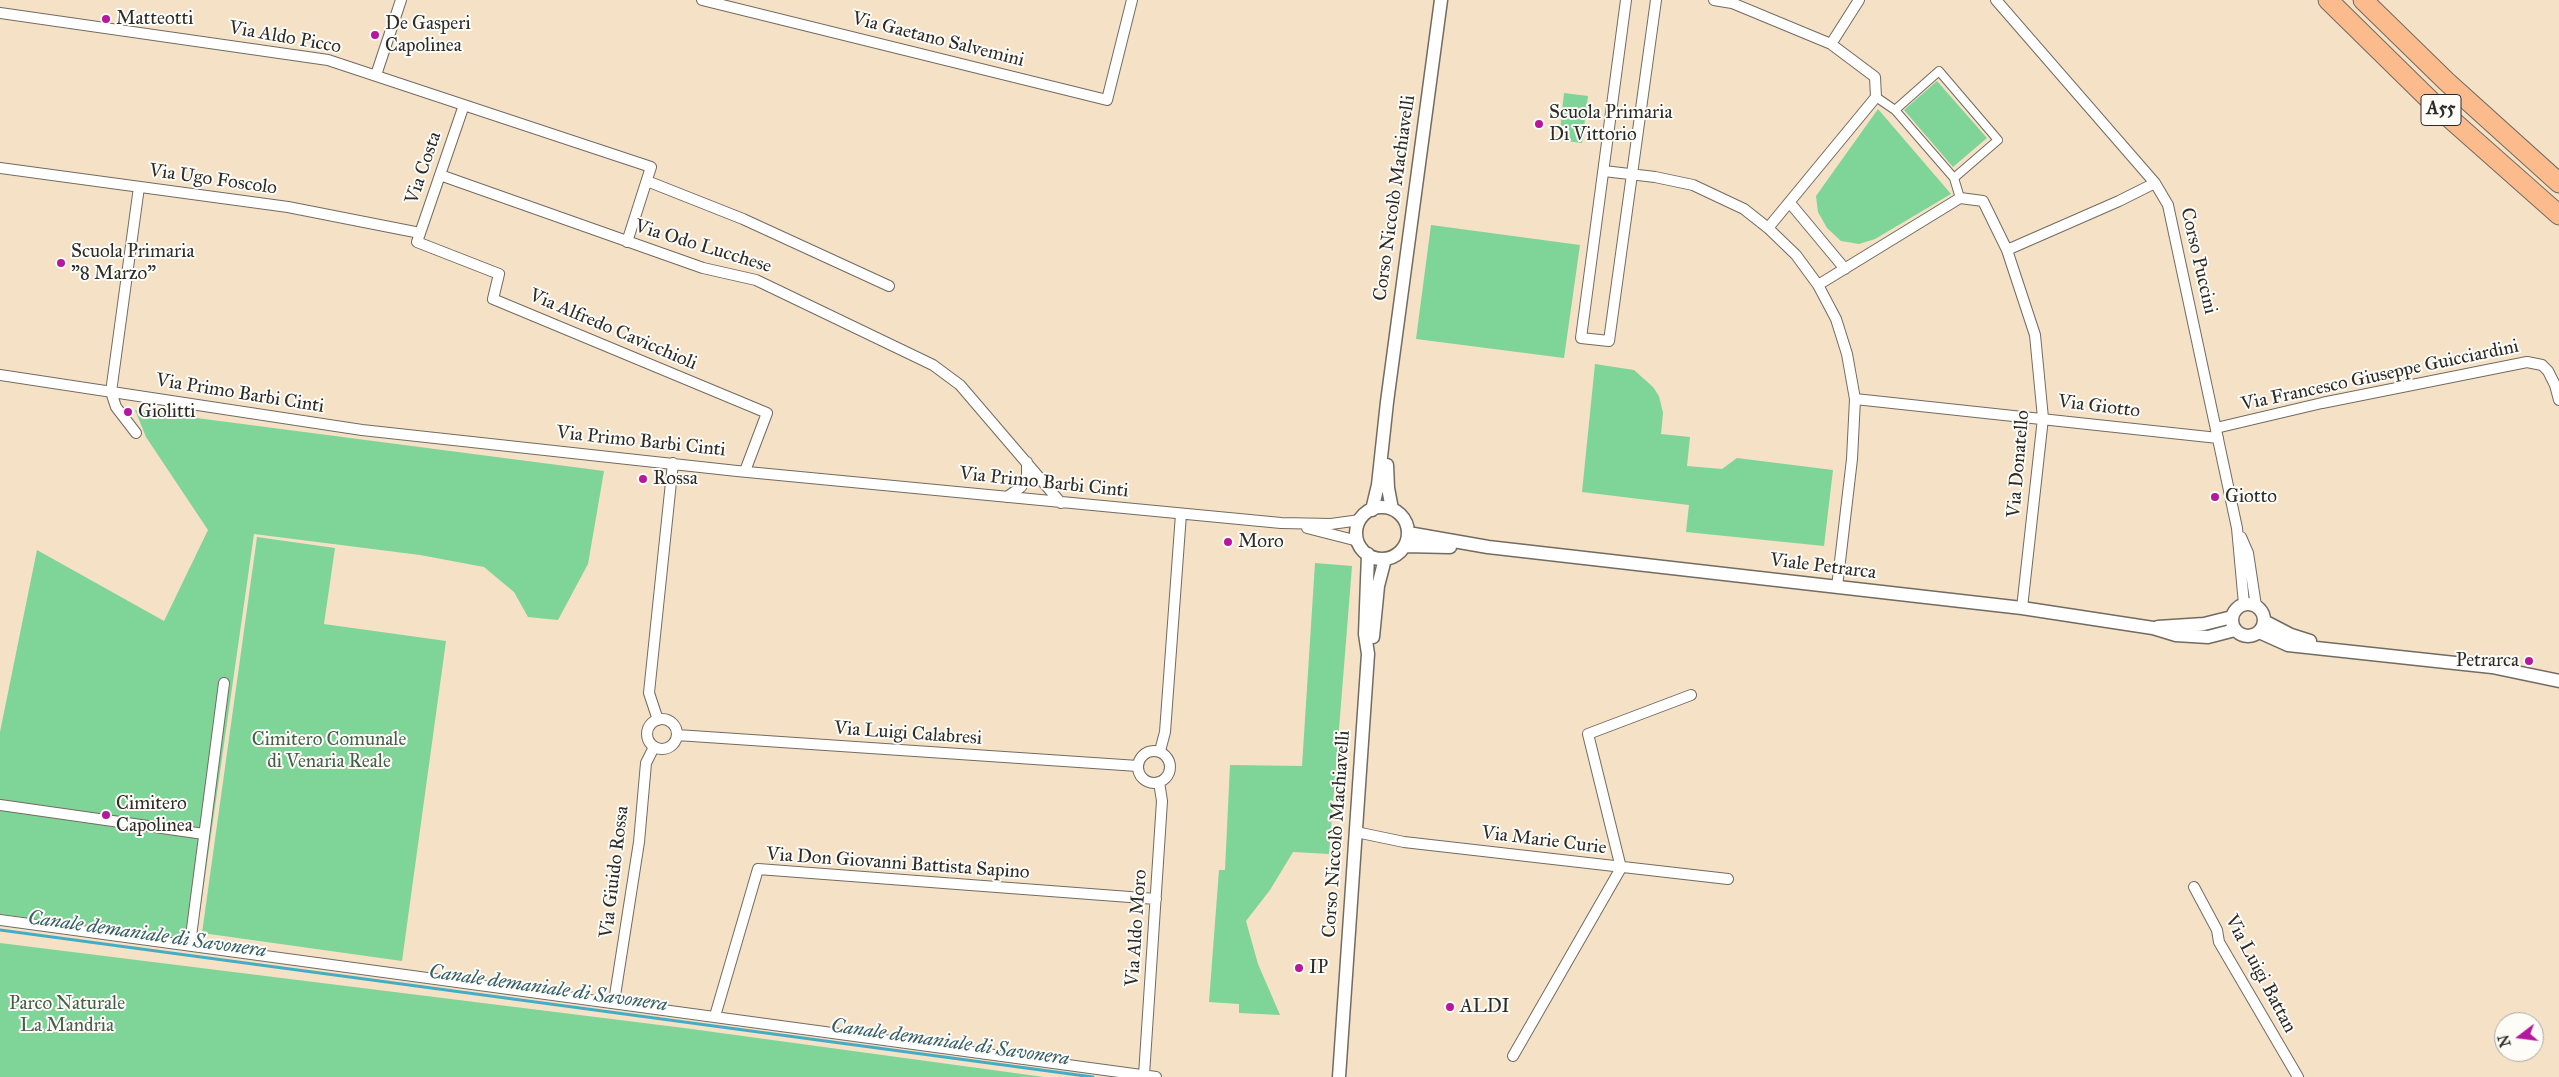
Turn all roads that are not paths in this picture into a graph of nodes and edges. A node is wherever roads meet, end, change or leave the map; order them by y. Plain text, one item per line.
1 (402, 0) edge
2 (702, 0) edge
3 (1132, 0) edge
4 (1441, 0) edge
5 (1626, 0) edge
6 (1656, 0) edge
7 (1714, 0) edge
8 (1859, 0) edge
9 (1996, 0) edge
10 (2328, 0) edge
11 (2364, 0) edge
12 (0, 13) edge
13 (1832, 44) junction
14 (376, 76) junction
15 (1876, 97) junction
16 (464, 105) junction
17 (1895, 110) junction
18 (0, 168) edge
19 (1604, 171) junction
20 (440, 174) junction
21 (1632, 174) junction
22 (1954, 178) junction
23 (646, 181) junction
24 (2155, 183) junction
25 (2559, 183) edge
26 (140, 187) junction
27 (1960, 198) junction
28 (1790, 203) junction
29 (2559, 215) edge
30 (1768, 228) junction
31 (418, 237) junction
32 (626, 242) junction
33 (2007, 250) junction
34 (1844, 269) junction
35 (1818, 285) junction
36 (889, 286) dead end
37 (0, 375) edge
38 (111, 392) junction
39 (1855, 399) junction
40 (2559, 400) edge
41 (1387, 402) junction
42 (2043, 418) junction
43 (136, 433) dead end
44 (2217, 433) junction
45 (1027, 462) junction
46 (673, 463) junction
47 (745, 471) junction
48 (1007, 497) junction
49 (1061, 503) junction
50 (1392, 509) junction
51 (1372, 510) junction
52 (1181, 514) junction
53 (1360, 520) junction
54 (1281, 523) junction
55 (1408, 533) junction
56 (1358, 542) junction
57 (1405, 546) junction
58 (1488, 547) junction
59 (1368, 554) junction
60 (1385, 559) junction
61 (1837, 587) junction
62 (2250, 605) junction
63 (2022, 608) junction
64 (2232, 617) junction
65 (2262, 626) junction
66 (2153, 628) junction
67 (2236, 630) junction
68 (1368, 654) junction
69 (2559, 681) edge
70 (224, 684) dead end
71 (1691, 695) dead end
72 (658, 720) junction
73 (677, 735) junction
74 (654, 747) junction
75 (1160, 751) junction
76 (1138, 766) junction
77 (1159, 782) junction
78 (0, 805) edge
79 (1356, 832) junction
80 (204, 834) junction
81 (1621, 868) junction
82 (1728, 879) dead end
83 (2194, 887) dead end
84 (1156, 899) junction
85 (0, 920) edge
86 (190, 944) junction
87 (614, 1002) junction
88 (715, 1016) junction
89 (1513, 1056) dead end
90 (1144, 1075) junction
91 (1156, 1077) edge
92 (1339, 1077) edge
93 (2298, 1077) edge

1 - 14 street
2 - 3 street, Via Gaetano Salvemini
4 - 41 street, Corso Niccolò Machiavelli
5 - 19 street
6 - 21 street
7 - 13 street
8 - 13 street
9 - 24 street, Corso Puccini
10 - 29 highway, A55
11 - 25 highway, A55
12 - 14 street, Via Aldo Picco
13 - 15 street
14 - 16 street, Via Aldo Picco
15 - 17 street
15 - 28 street
16 - 20 street, Via Costa
16 - 23 street, Via Aldo Picco
17 - 22 street
17 - 22 street
18 - 26 street, Via Ugo Foscolo
19 - 21 street
19 - 21 street
20 - 31 street, Via Costa
20 - 32 street, Via Odo Lucchese
21 - 30 street
22 - 27 street
23 - 32 street
23 - 36 street
24 - 33 street
24 - 44 street, Corso Puccini
26 - 31 street, Via Ugo Foscolo
26 - 38 street
27 - 33 street, Via Donatello
27 - 34 street
28 - 30 street
28 - 34 street
30 - 35 street
31 - 47 street, Via Alfredo Cavicchioli
32 - 45 street, Via Odo Lucchese
33 - 42 street, Via Donatello
34 - 35 street
35 - 39 street
37 - 38 street, Via Primo Barbi Cinti
38 - 43 street
38 - 46 street, Via Primo Barbi Cinti
39 - 42 street, Via Giotto
39 - 61 street
40 - 44 street, Via Francesco Giuseppe Guicciardini
41 - 50 street, Corso Niccolò Machiavelli
41 - 51 street, Corso Niccolò Machiavelli
42 - 44 street, Via Giotto
42 - 63 street, Via Donatello
44 - 62 street, Corso Puccini
45 - 48 street
45 - 49 street
46 - 47 street, Via Primo Barbi Cinti
46 - 72 street
47 - 48 street, Via Primo Barbi Cinti
48 - 49 street, Via Primo Barbi Cinti
49 - 52 street, Via Primo Barbi Cinti
50 - 51 street
50 - 55 street
51 - 53 street
52 - 54 street, Via Primo Barbi Cinti
52 - 75 street
53 - 54 street, Via Primo Barbi Cinti
53 - 56 street
54 - 56 street, Via Primo Barbi Cinti
55 - 57 street
55 - 58 street, Viale Petrarca
56 - 59 street
57 - 58 street, Viale Petrarca
57 - 60 street
58 - 61 street, Viale Petrarca
59 - 60 street
59 - 68 street, Corso Niccolò Machiavelli
60 - 68 street, Corso Niccolò Machiavelli
61 - 63 street, Viale Petrarca
62 - 64 street
62 - 65 street
63 - 66 street, Viale Petrarca
64 - 66 street, Viale Petrarca
64 - 67 street
65 - 67 street
65 - 69 street
66 - 67 street, Viale Petrarca
68 - 79 street, Corso Niccolò Machiavelli
70 - 80 street
71 - 81 street
72 - 73 street
72 - 74 street
73 - 74 street
73 - 76 street, Via Luigi Calabresi
74 - 87 street, Via Giuido Rossa
75 - 76 street
75 - 77 street
76 - 77 street
77 - 84 street, Via Aldo Moro
78 - 80 street
79 - 81 street, Via Marie Curie
79 - 92 street, Corso Niccolò Machiavelli
80 - 86 street
81 - 82 street, Via Marie Curie
81 - 89 street
83 - 93 street, Via Luigi Battan
84 - 88 street, Via Don Giovanni Battista Sapino
84 - 90 street, Via Aldo Moro
85 - 86 street
86 - 87 street
87 - 88 street
88 - 90 street
90 - 91 street

